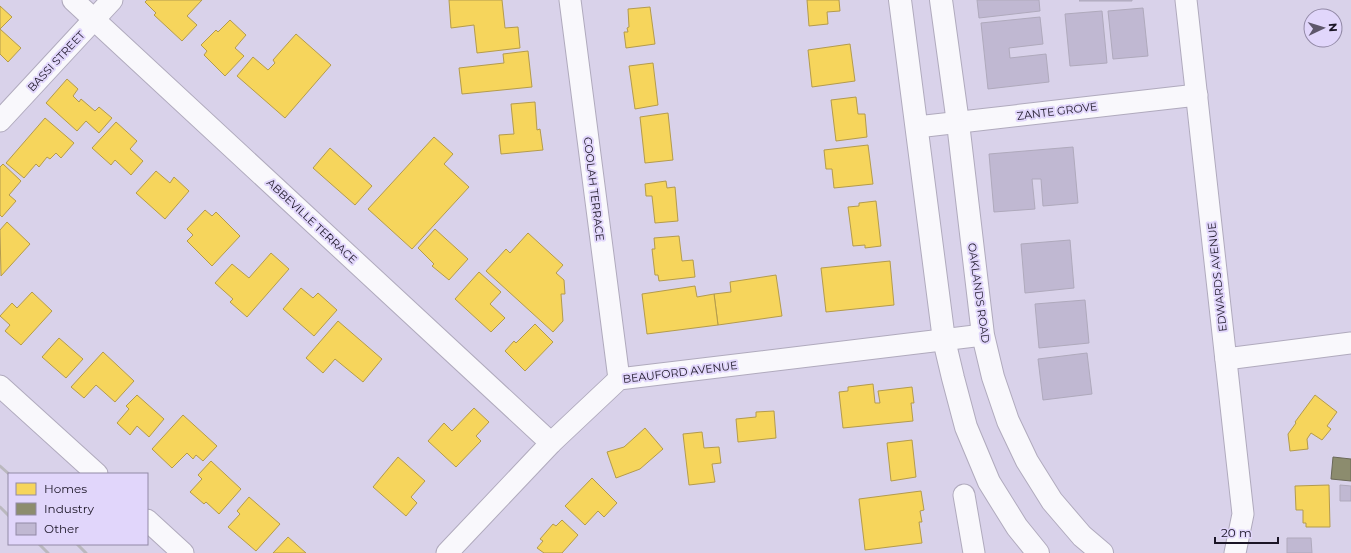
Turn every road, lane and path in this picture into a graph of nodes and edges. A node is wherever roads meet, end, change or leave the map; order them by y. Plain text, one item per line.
1 (73, 0) edge
2 (112, 0) edge
3 (570, 0) edge
4 (900, 0) edge
5 (941, 0) edge
6 (1186, 0) edge
7 (94, 19) junction
8 (1196, 95) junction
9 (0, 121) edge
10 (958, 123) junction
11 (917, 127) junction
12 (982, 335) junction
13 (944, 340) junction
14 (1351, 343) edge
15 (1226, 359) junction
16 (619, 379) junction
17 (0, 386) edge
18 (552, 443) junction
19 (96, 473) edge
20 (964, 495) dead end
21 (148, 521) edge
22 (183, 553) edge
23 (447, 553) edge
24 (974, 553) edge
25 (1038, 553) edge
26 (1102, 553) edge
27 (1235, 553) edge

1 - 7 street, ABBEVILLE TERRACE
2 - 7 street, BASSI STREET
3 - 16 street, COOLAH TERRACE
4 - 11 main road
5 - 10 main road, OAKLANDS ROAD
6 - 8 street, EDWARDS AVENUE
7 - 9 street, BASSI STREET
7 - 18 street, ABBEVILLE TERRACE
8 - 10 street, ZANTE GROVE
8 - 15 street, EDWARDS AVENUE
10 - 11 street, ZANTE GROVE
10 - 12 main road, OAKLANDS ROAD
11 - 13 main road
12 - 13 street, BEAUFORD AVENUE
12 - 26 main road, OAKLANDS ROAD
13 - 16 street, BEAUFORD AVENUE
13 - 25 main road
14 - 15 street
15 - 27 street, EDWARDS AVENUE
16 - 18 street, BEAUFORD AVENUE
17 - 19 street
18 - 23 street, BEAUFORD AVENUE
20 - 24 street
21 - 22 street

